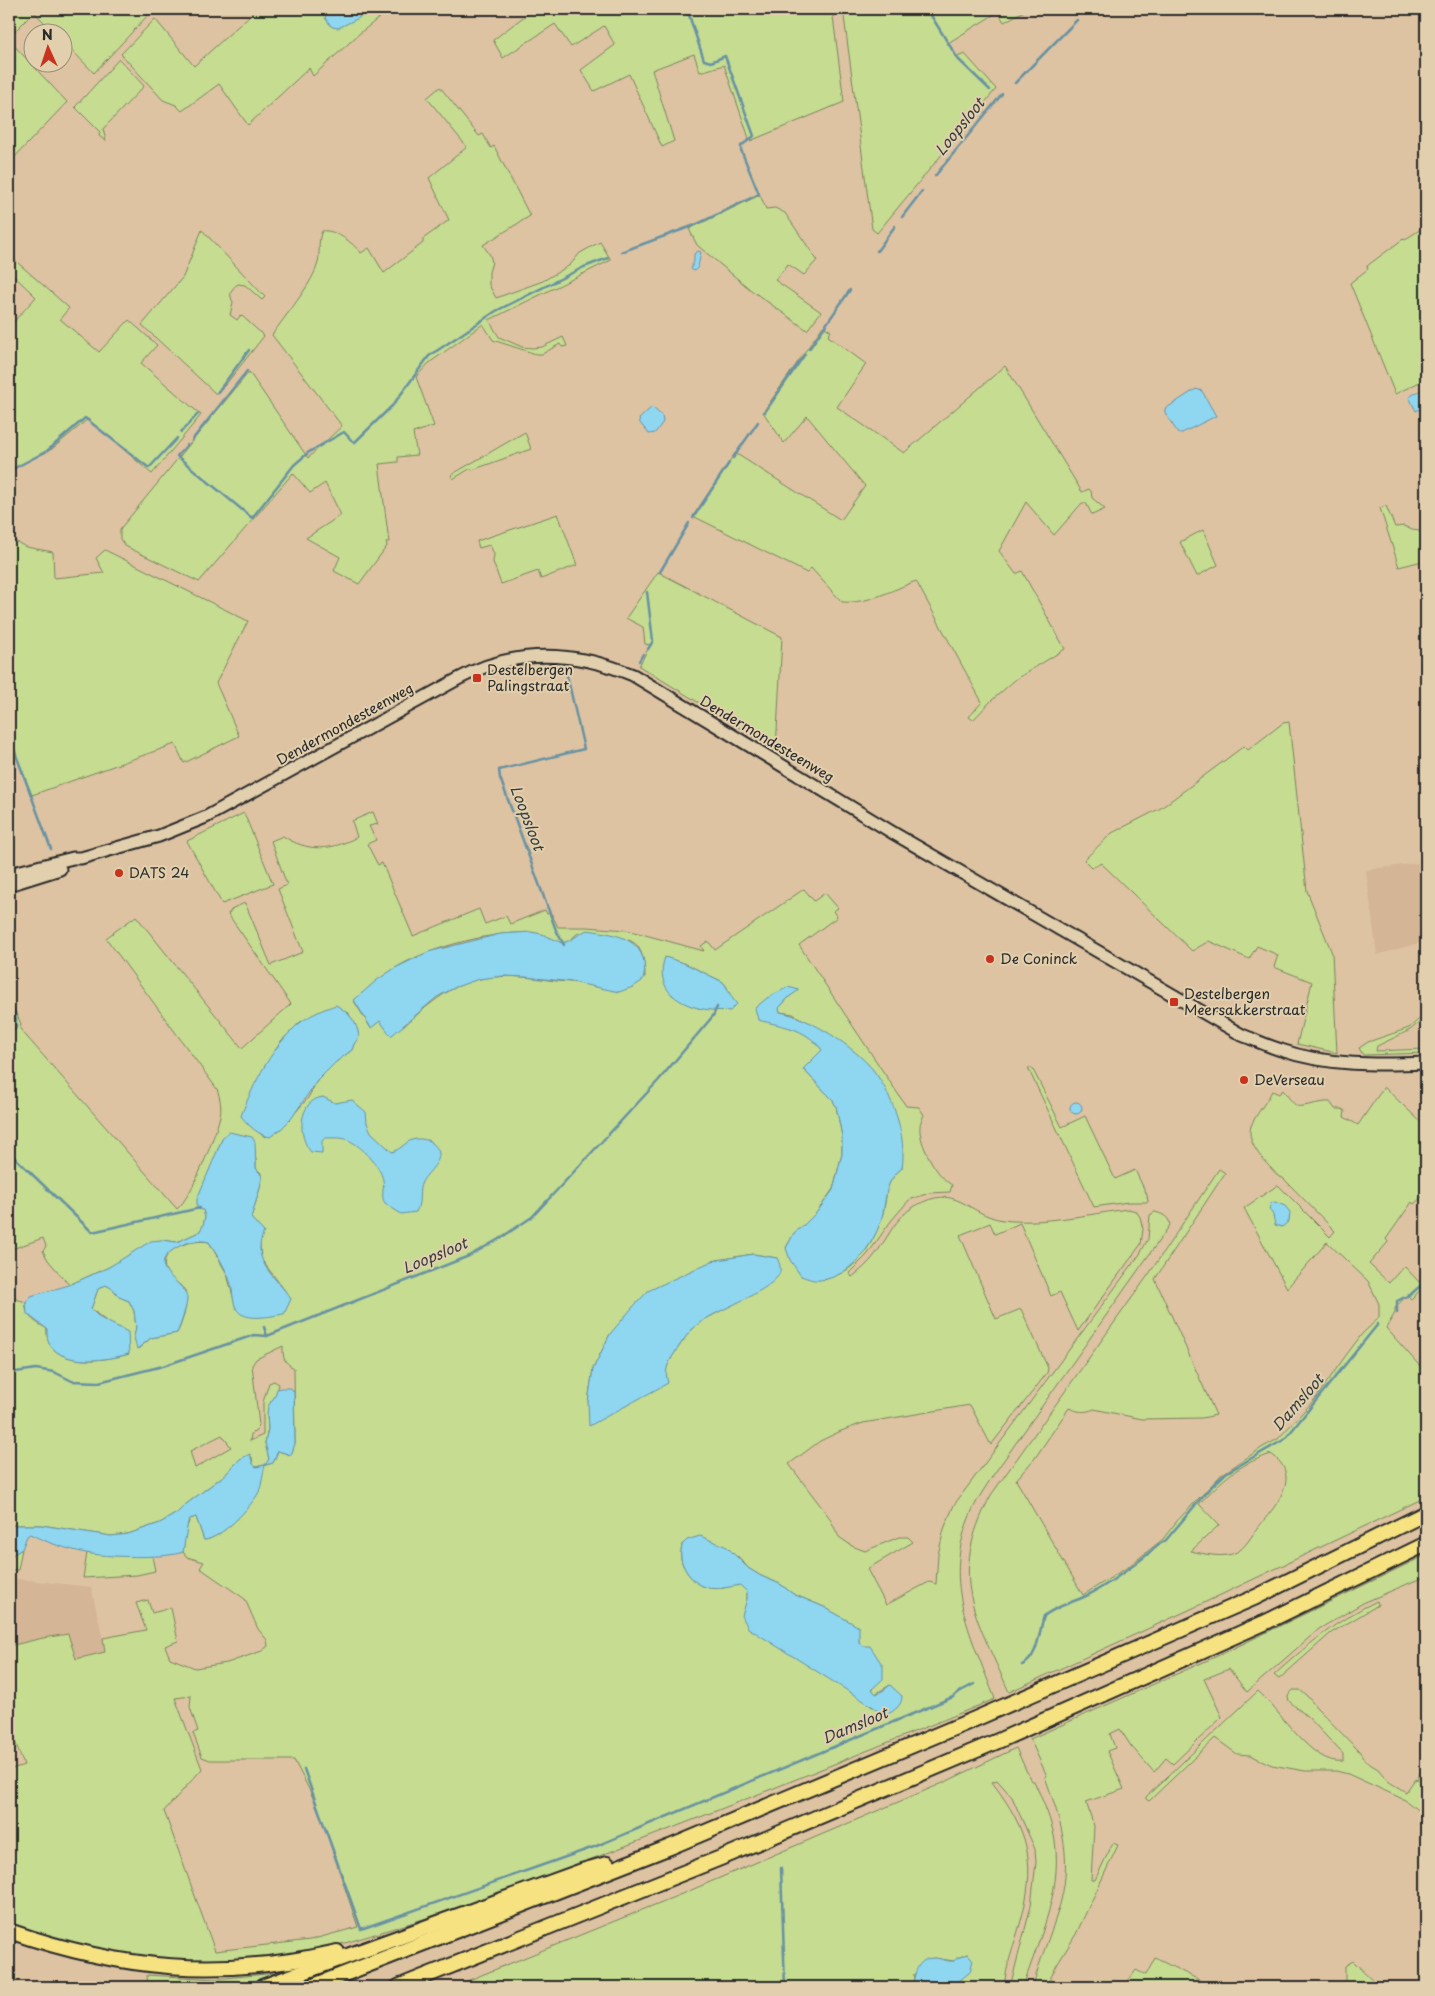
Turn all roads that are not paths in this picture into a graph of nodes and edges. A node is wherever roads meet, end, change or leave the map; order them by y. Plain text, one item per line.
1 (81, 858) junction
2 (9, 874) edge
3 (9, 885) edge
4 (1426, 1063) edge
5 (1426, 1513) edge
6 (1426, 1544) edge
7 (670, 1847) junction
8 (9, 1931) edge
9 (370, 1948) junction
10 (410, 1985) edge
11 (262, 1987) edge
12 (311, 1987) edge
13 (398, 1987) edge

1 - 2 main road, Dendermondesteenweg
1 - 3 main road, Dendermondesteenweg
1 - 4 main road, Dendermondesteenweg
5 - 7 highway
6 - 10 highway
7 - 9 highway
7 - 12 highway
8 - 9 highway
9 - 11 highway
10 - 13 highway

